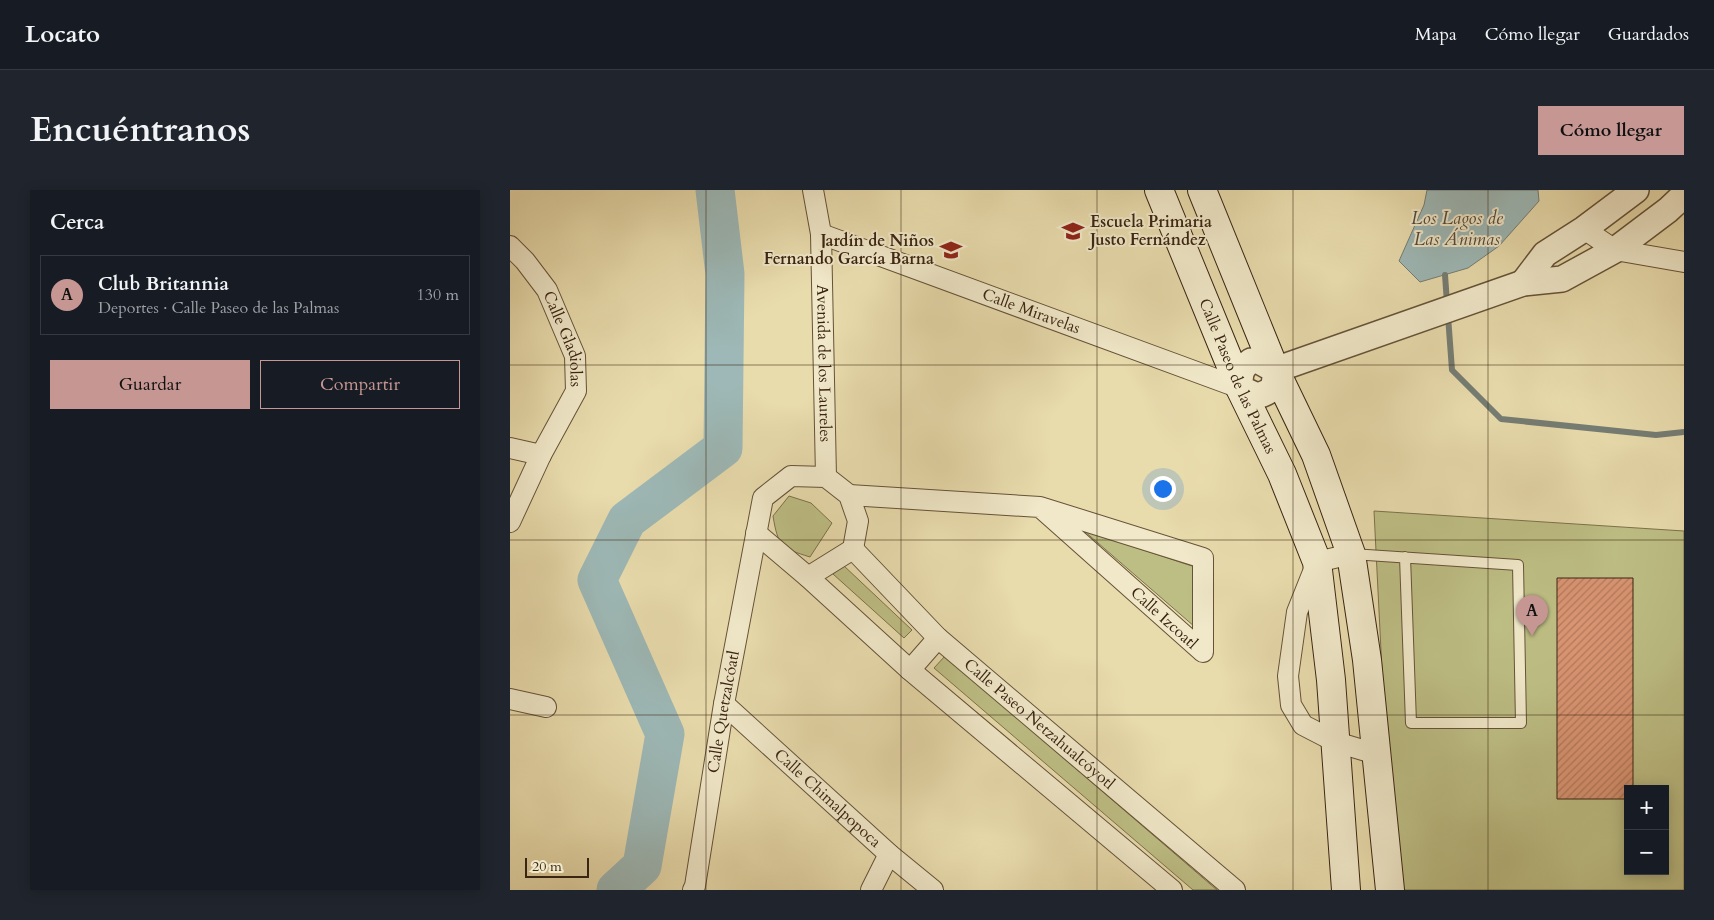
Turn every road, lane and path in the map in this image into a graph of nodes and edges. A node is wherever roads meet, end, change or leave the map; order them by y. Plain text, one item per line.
1 (813, 190) edge
2 (1159, 190) edge
3 (1202, 190) edge
4 (1636, 190) edge
5 (1684, 195) edge
6 (1584, 228) junction
7 (821, 234) junction
8 (510, 246) edge
9 (1615, 250) junction
10 (1684, 262) edge
11 (1524, 283) junction
12 (1275, 370) junction
13 (1240, 388) junction
14 (510, 448) edge
15 (541, 455) junction
16 (826, 477) junction
17 (849, 495) junction
18 (1040, 507) junction
19 (510, 522) edge
20 (756, 533) junction
21 (853, 549) junction
22 (1351, 554) junction
23 (1406, 558) junction
24 (1317, 562) junction
25 (808, 576) junction
26 (938, 638) junction
27 (910, 670) junction
28 (510, 699) edge
29 (724, 704) junction
30 (546, 707) dead end
31 (1336, 742) junction
32 (1376, 754) junction
33 (889, 854) junction
34 (693, 890) edge
35 (871, 890) edge
36 (933, 890) edge
37 (1172, 890) edge
38 (1235, 890) edge
39 (1346, 890) edge
40 (1390, 890) edge

1 - 7 street, Avenida de los Laureles
2 - 13 main road, Calle Paseo de las Palmas
3 - 12 main road
4 - 6 street
5 - 9 street
6 - 9 street
6 - 11 street
7 - 13 street, Calle Miravelas
7 - 16 street, Avenida de los Laureles
8 - 15 street, Calle Gladiolas
9 - 10 street
9 - 11 street
11 - 12 street
12 - 13 street
12 - 22 main road
13 - 24 main road, Calle Paseo de las Palmas
14 - 15 street
15 - 19 street, Calle Gladiolas
16 - 17 street
16 - 20 street
17 - 18 street, Calle Izcoatl
17 - 21 street
18 - 18 street, Calle Izcoatl
20 - 25 street
20 - 29 street, Calle Quetzalcóatl
21 - 25 street
21 - 26 street, Calle Paseo Netzahualcóyotl
22 - 23 lane
22 - 24 street
22 - 32 main road
23 - 23 lane
24 - 31 main road, Calle Paseo de las Palmas
24 - 31 street
25 - 27 street
26 - 27 street
26 - 38 street, Calle Paseo Netzahualcóyotl
27 - 37 street
28 - 30 street
29 - 33 street, Calle Chimalpopoca
29 - 34 street, Calle Quetzalcóatl
31 - 32 street
31 - 39 main road, Calle Paseo de las Palmas
32 - 40 main road
33 - 35 street
33 - 36 street, Calle Chimalpopoca

